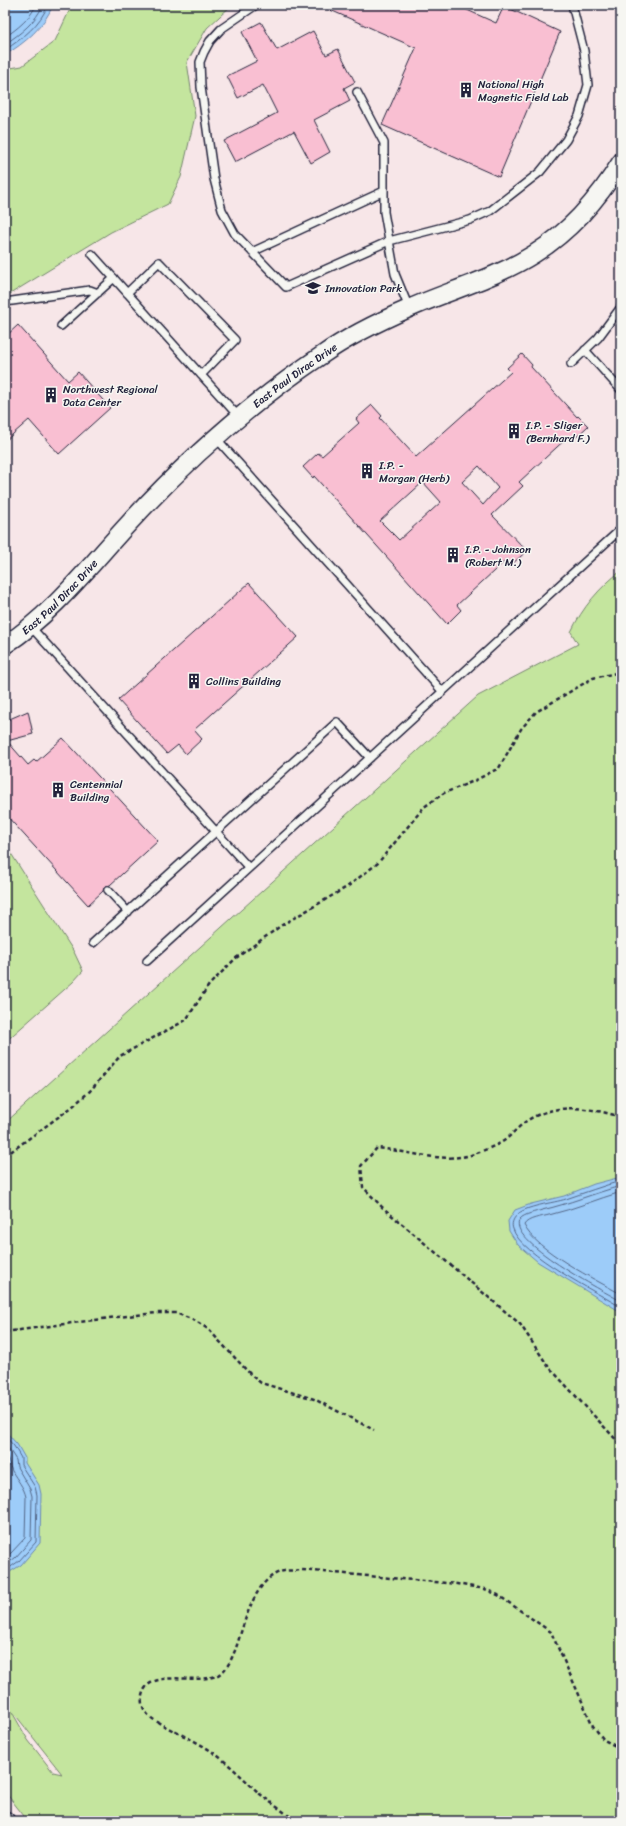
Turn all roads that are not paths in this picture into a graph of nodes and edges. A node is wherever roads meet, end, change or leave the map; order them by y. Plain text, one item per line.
1 (256, 5) edge
2 (572, 5) edge
3 (357, 92) dead end
4 (621, 162) edge
5 (384, 191) junction
6 (389, 241) junction
7 (252, 252) junction
8 (92, 254) dead end
9 (114, 278) junction
10 (127, 292) junction
11 (98, 293) junction
12 (5, 302) edge
13 (621, 307) edge
14 (409, 308) junction
15 (62, 326) dead end
16 (585, 350) junction
17 (571, 364) dead end
18 (201, 375) junction
19 (621, 390) edge
20 (239, 418) junction
21 (216, 438) junction
22 (621, 529) edge
23 (31, 627) junction
24 (5, 645) edge
25 (442, 691) junction
26 (370, 758) junction
27 (216, 832) junction
28 (248, 868) junction
29 (108, 890) dead end
30 (128, 912) junction
31 (93, 943) dead end
32 (147, 961) dead end

1 - 7 lane
2 - 6 lane
3 - 5 lane
4 - 14 street, East Paul Dirac Drive
5 - 6 lane
5 - 7 lane
6 - 7 lane
6 - 14 lane
8 - 9 lane
9 - 10 lane
9 - 11 lane
10 - 18 lane
10 - 18 lane
11 - 12 lane
11 - 15 lane
13 - 16 lane
14 - 20 street, East Paul Dirac Drive
16 - 17 lane
16 - 19 lane
18 - 20 lane
20 - 21 street, East Paul Dirac Drive
21 - 23 street, East Paul Dirac Drive
21 - 25 lane
22 - 25 lane
23 - 24 street, East Paul Dirac Drive
23 - 27 lane
25 - 26 lane
26 - 27 lane
26 - 28 lane
27 - 28 lane
27 - 30 lane
28 - 32 lane
29 - 30 lane
30 - 31 lane

